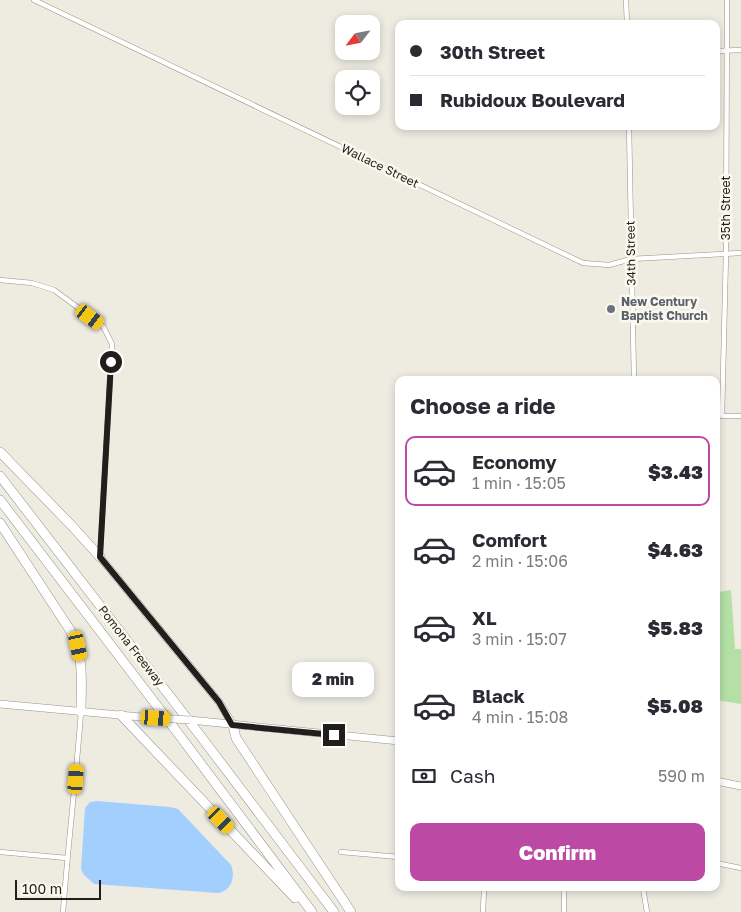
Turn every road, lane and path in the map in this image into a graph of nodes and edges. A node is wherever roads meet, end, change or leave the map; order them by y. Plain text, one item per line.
1 (34, 0) edge
2 (626, 0) edge
3 (727, 0) edge
4 (627, 20) edge
5 (720, 50) edge
6 (727, 50) junction
7 (741, 50) edge
8 (629, 130) edge
9 (726, 254) junction
10 (741, 254) edge
11 (631, 259) junction
12 (0, 280) edge
13 (634, 376) edge
14 (741, 416) edge
15 (0, 452) edge
16 (0, 476) edge
17 (0, 500) edge
18 (0, 523) edge
19 (100, 557) junction
20 (0, 704) edge
21 (81, 712) junction
22 (121, 715) junction
23 (232, 725) junction
24 (395, 741) edge
25 (720, 782) edge
26 (741, 786) edge
27 (0, 852) edge
28 (341, 852) dead end
29 (395, 857) edge
30 (67, 858) junction
31 (720, 864) edge
32 (741, 868) edge
33 (484, 891) edge
34 (564, 891) edge
35 (643, 891) edge
36 (63, 912) edge
37 (307, 912) edge
38 (312, 912) edge
39 (334, 912) edge
40 (351, 912) edge
41 (484, 912) edge
42 (564, 912) edge
43 (646, 912) edge

1 - 11 street, Wallace Street
2 - 4 street
3 - 6 street, 35th Street
5 - 6 street
6 - 7 street
6 - 9 street, 35th Street
8 - 11 street, 34th Street
9 - 10 street, Wallace Street
9 - 11 street, Wallace Street
9 - 14 street, 35th Street
11 - 13 street, 34th Street
12 - 19 street
15 - 19 highway
16 - 39 highway, Pomona Freeway
17 - 38 highway, Pomona Freeway
18 - 21 highway
19 - 23 main road
20 - 21 main road
21 - 22 main road
21 - 30 street
22 - 23 main road, bridge
22 - 37 highway
23 - 24 main road
23 - 40 highway
25 - 26 main road
27 - 30 street
28 - 29 street
30 - 36 street
31 - 32 street
33 - 41 street
34 - 42 street
35 - 43 street

